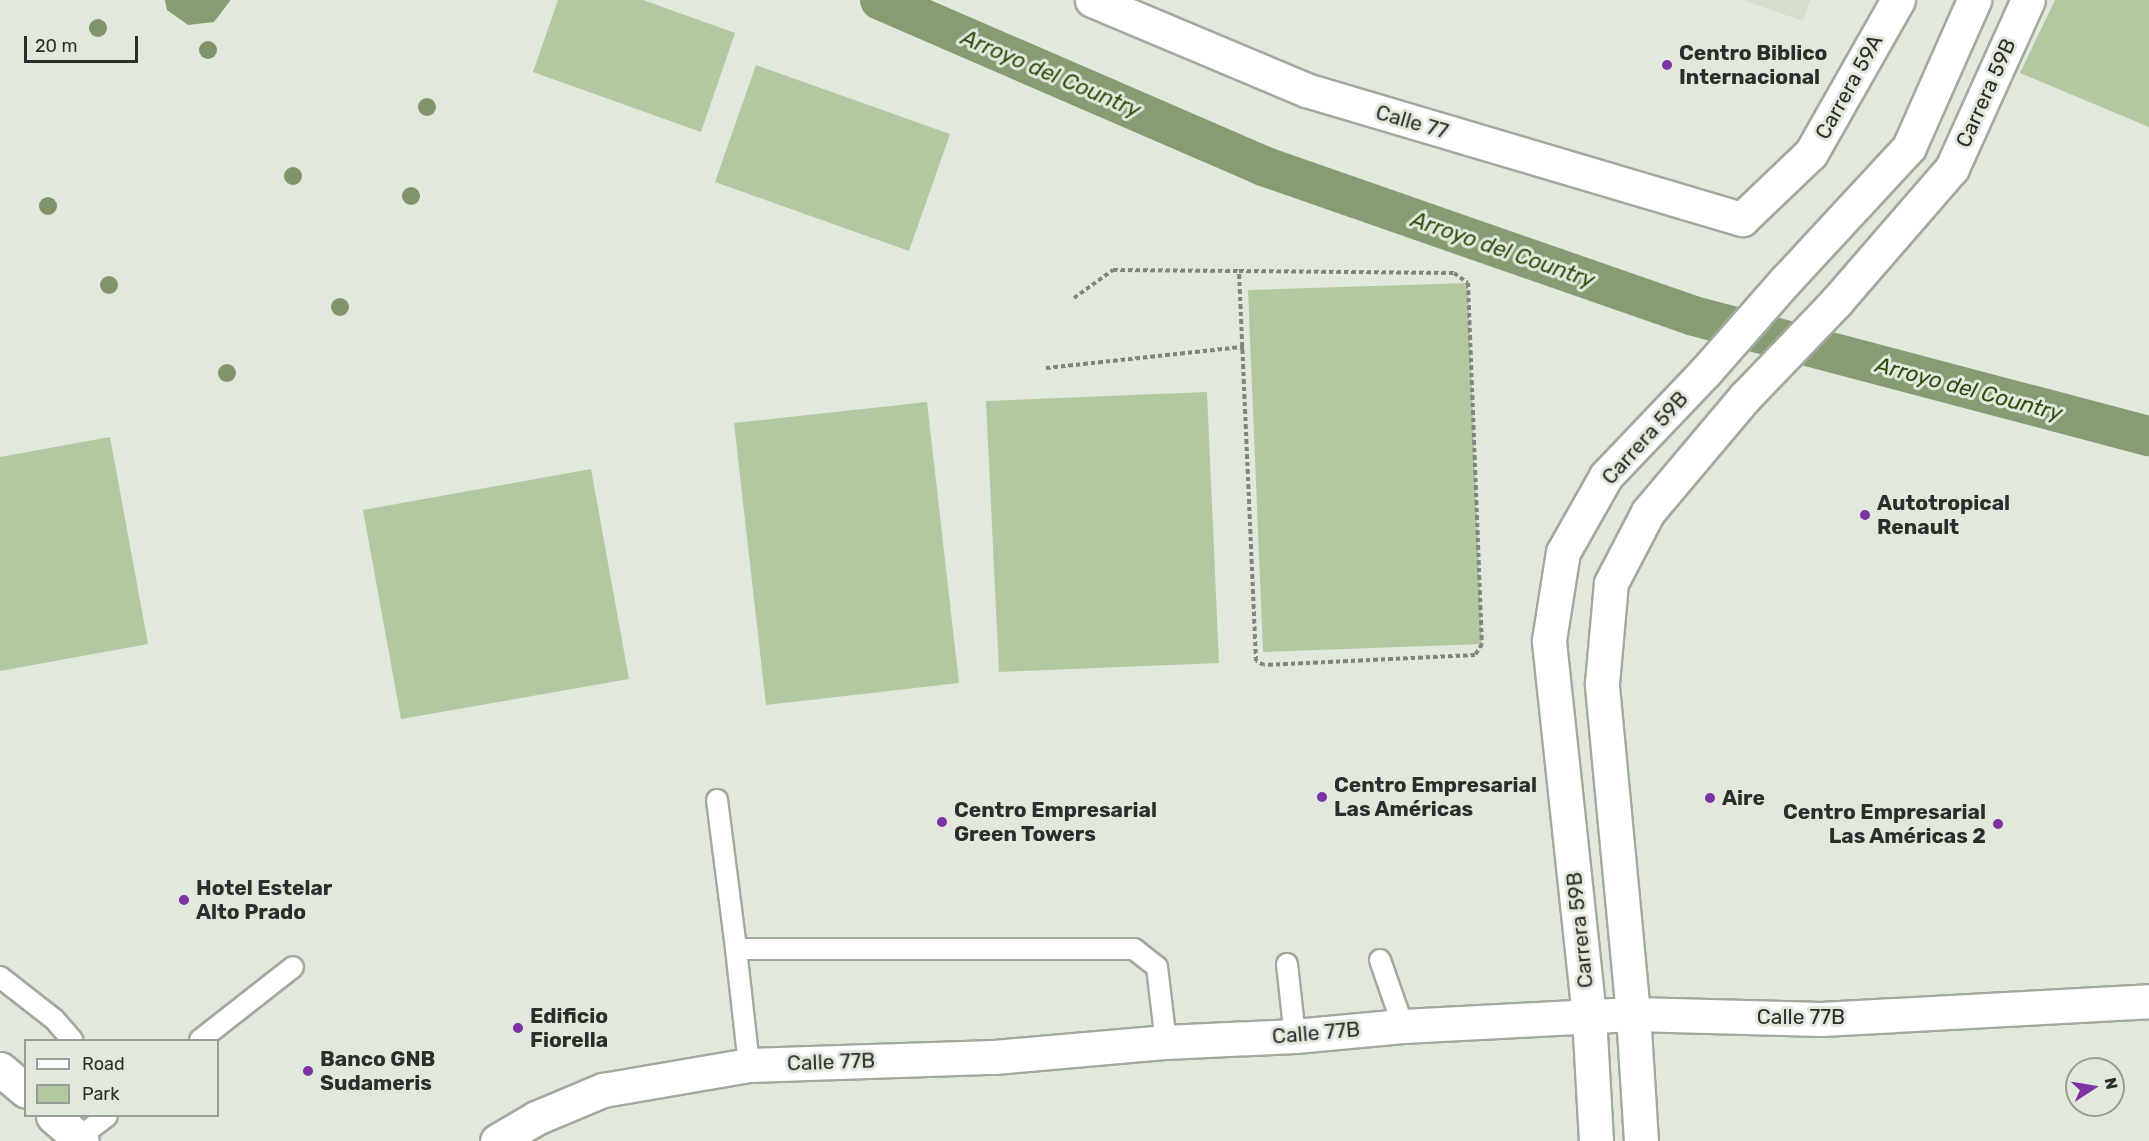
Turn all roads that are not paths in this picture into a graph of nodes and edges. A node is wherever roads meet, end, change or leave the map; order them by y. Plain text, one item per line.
1 (1092, 0) edge
2 (1898, 0) edge
3 (1974, 0) edge
4 (2028, 0) edge
5 (1742, 219) joint
6 (717, 800) dead end
7 (736, 949) junction
8 (1380, 960) dead end
9 (1287, 964) dead end
10 (293, 967) dead end
11 (0, 977) edge
12 (2149, 1001) edge
13 (1633, 1014) junction
14 (1589, 1016) junction
15 (1403, 1026) junction
16 (1295, 1036) junction
17 (70, 1039) edge
18 (203, 1039) edge
19 (1166, 1042) junction
20 (749, 1065) junction
21 (0, 1069) edge
22 (24, 1089) edge
23 (103, 1117) edge
24 (68, 1127) edge
25 (497, 1141) edge
26 (1596, 1141) edge
27 (1641, 1141) edge

1 - 5 street, Calle 77
2 - 5 street, Carrera 59A
3 - 14 street, Carrera 59B
4 - 13 street, Carrera 59B
6 - 7 lane
7 - 19 lane
7 - 20 lane
8 - 15 lane
9 - 16 lane
10 - 18 lane
11 - 17 lane
12 - 13 street, Calle 77B
13 - 14 street, Calle 77B
13 - 27 street, Carrera 59B
14 - 15 street, Calle 77B
14 - 26 street, Carrera 59B
15 - 16 street, Calle 77B
16 - 19 street, Calle 77B
19 - 20 street, Calle 77B
20 - 25 street, Calle 77B
21 - 22 street
23 - 24 lane

